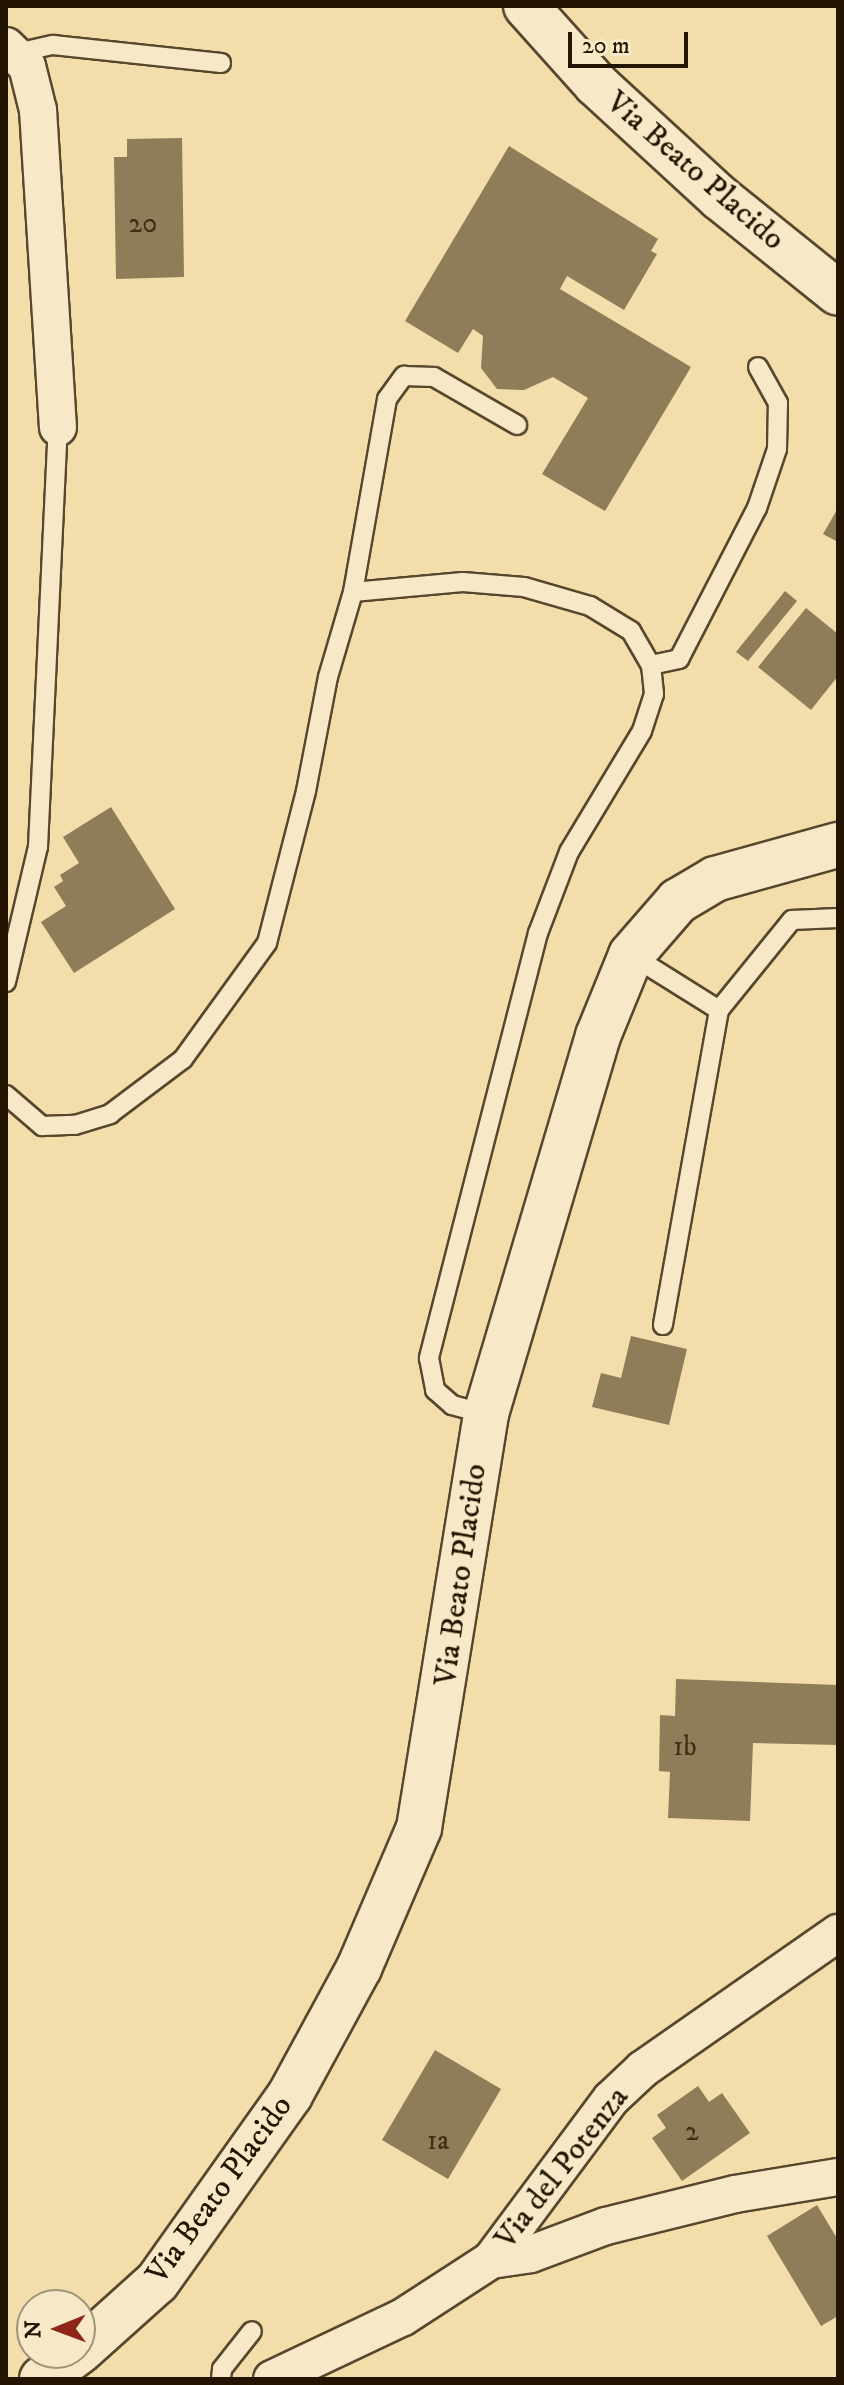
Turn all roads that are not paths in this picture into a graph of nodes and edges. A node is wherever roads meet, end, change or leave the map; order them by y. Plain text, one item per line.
1 (526, 6) edge
2 (12, 50) edge
3 (221, 63) dead end
4 (838, 293) edge
5 (758, 367) dead end
6 (517, 425) dead end
7 (58, 427) joint
8 (353, 592) junction
9 (651, 665) junction
10 (838, 845) edge
11 (838, 918) edge
12 (631, 955) junction
13 (6, 982) edge
14 (719, 1010) junction
15 (6, 1095) edge
16 (663, 1325) dead end
17 (486, 1414) junction
18 (838, 1933) edge
19 (838, 2177) edge
20 (491, 2260) junction
21 (252, 2331) dead end
22 (96, 2337) edge
23 (221, 2379) edge
24 (272, 2379) edge

1 - 4 main road, Via Beato Placido
2 - 3 lane
2 - 7 street
5 - 9 lane
6 - 8 lane
7 - 13 lane
8 - 9 lane
8 - 15 lane
9 - 17 lane
10 - 12 main road, Via Beato Placido
11 - 14 lane
12 - 14 lane
12 - 17 main road, Via Beato Placido
14 - 16 lane
17 - 22 main road, Via Beato Placido
18 - 20 street, Via del Potenza
19 - 20 street
20 - 24 street, Via del Potenza
21 - 23 lane

